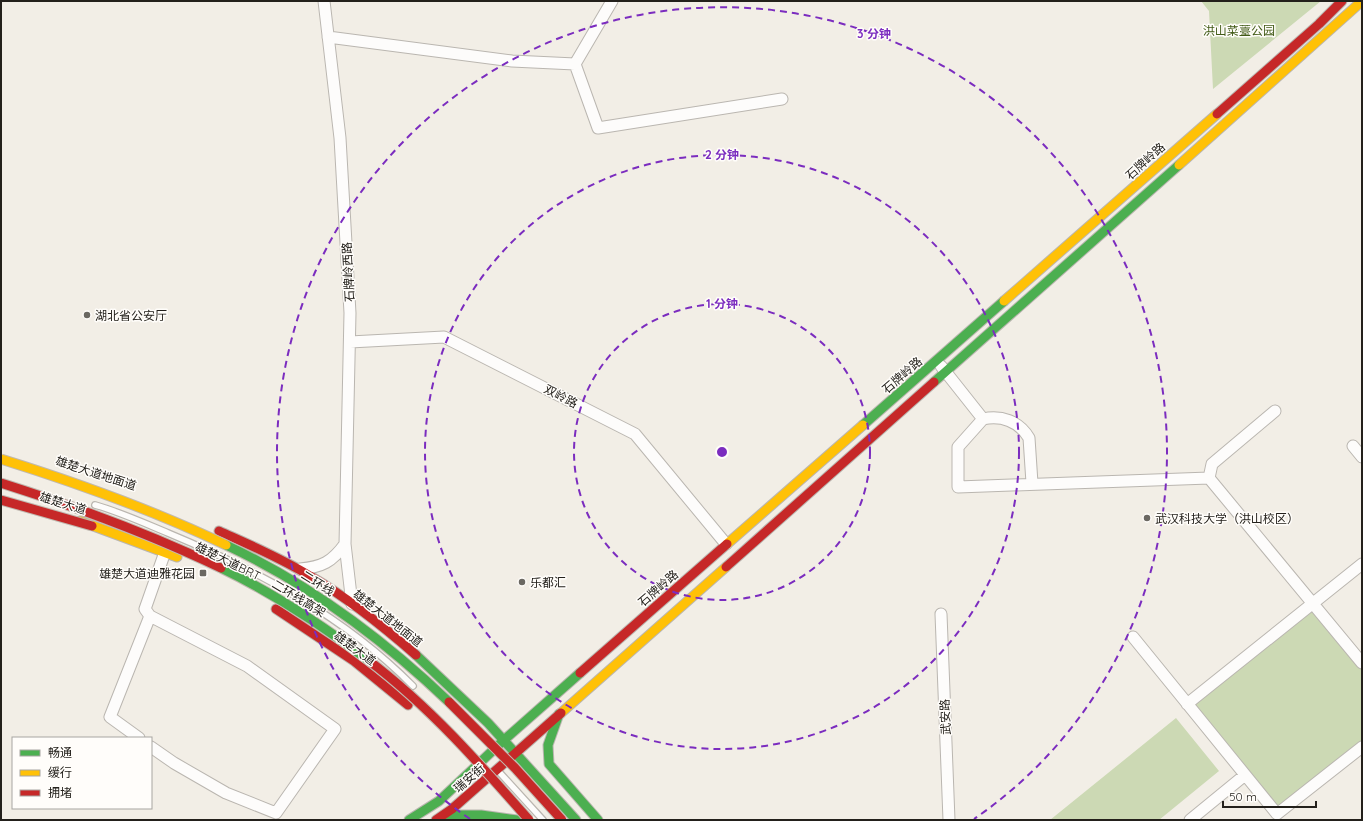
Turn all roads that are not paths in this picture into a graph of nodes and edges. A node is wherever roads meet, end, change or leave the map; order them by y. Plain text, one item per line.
1 (324, 1) edge
2 (612, 1) edge
3 (1342, 1) edge
4 (1362, 1) edge
5 (328, 37) junction
6 (575, 64) junction
7 (782, 99) dead end
8 (350, 342) junction
9 (937, 360) junction
10 (945, 371) junction
11 (1276, 411) dead end
12 (983, 419) junction
13 (1353, 446) dead end
14 (1, 449) edge
15 (1, 455) edge
16 (1362, 457) edge
17 (1, 459) edge
18 (43, 472) junction
19 (1209, 478) junction
20 (1, 483) edge
21 (1032, 483) junction
22 (1, 497) edge
23 (1, 500) edge
24 (89, 503) dead end
25 (182, 515) dead end
26 (210, 527) dead end
27 (345, 544) junction
28 (726, 544) junction
29 (165, 552) junction
30 (1362, 564) edge
31 (300, 570) junction
32 (235, 586) dead end
33 (266, 603) dead end
34 (1313, 603) junction
35 (352, 604) junction
36 (940, 614) dead end
37 (150, 616) junction
38 (1133, 637) dead end
39 (1362, 663) edge
40 (419, 691) dead end
41 (1187, 704) junction
42 (559, 714) junction
43 (138, 737) edge
44 (504, 740) junction
45 (1362, 747) edge
46 (152, 748) edge
47 (516, 752) junction
48 (489, 761) junction
49 (477, 766) junction
50 (1245, 775) junction
51 (488, 777) junction
52 (500, 788) junction
53 (1280, 817) edge
54 (440, 818) edge
55 (409, 820) edge
56 (517, 820) edge
57 (524, 820) edge
58 (529, 820) edge
59 (543, 820) edge
60 (562, 820) edge
61 (576, 820) edge
62 (598, 820) edge
63 (949, 820) edge
64 (1190, 820) edge

1 - 5 street, 石牌岭西路
2 - 6 street
3 - 9 main road, 石牌岭路
4 - 10 main road, 石牌岭路
5 - 6 street
5 - 8 street, 石牌岭西路
6 - 7 street
8 - 27 street, 石牌岭西路
8 - 28 street, 双岭路
9 - 10 street
9 - 28 main road, 石牌岭路
10 - 12 street
10 - 42 main road, 石牌岭路
11 - 19 street
12 - 21 street
12 - 21 street
13 - 16 street
14 - 18 main road, bridge
15 - 25 main road, 雄楚大道地面道
17 - 18 main road, 二环线, bridge
18 - 60 main road, 二环线, bridge
19 - 21 street
19 - 34 street
20 - 52 main road, 二环线高架, bridge
22 - 29 main road, 雄楚大道
23 - 52 main road, bridge
24 - 40 lane, 雄楚大道BRT
26 - 31 main road, 雄楚大道地面道
27 - 31 street
27 - 35 street, 石牌岭西路
28 - 44 main road, 石牌岭路
29 - 32 main road, 雄楚大道
29 - 37 street
30 - 34 street
31 - 35 main road, 雄楚大道地面道
33 - 49 main road, 雄楚大道
34 - 39 street
34 - 41 street
35 - 44 main road, 雄楚大道地面道
36 - 63 street, 武安路
37 - 43 street
37 - 46 street
38 - 41 street
41 - 50 street
42 - 47 main road, 石牌岭路
42 - 62 main road
44 - 47 main road, 雄楚大道地面道
44 - 48 main road, 石牌岭路
45 - 53 street
47 - 48 main road, 瑞安街
47 - 61 main road, 雄楚大道地面道
48 - 49 main road, 石牌岭路
48 - 51 main road, 瑞安街
48 - 59 lane
49 - 51 main road, 雄楚大道
49 - 55 main road, 瑞安街
50 - 53 street
50 - 64 street
51 - 54 main road, 瑞安街
51 - 57 main road, 雄楚大道
52 - 58 main road, 二环线高架, bridge
54 - 56 main road

